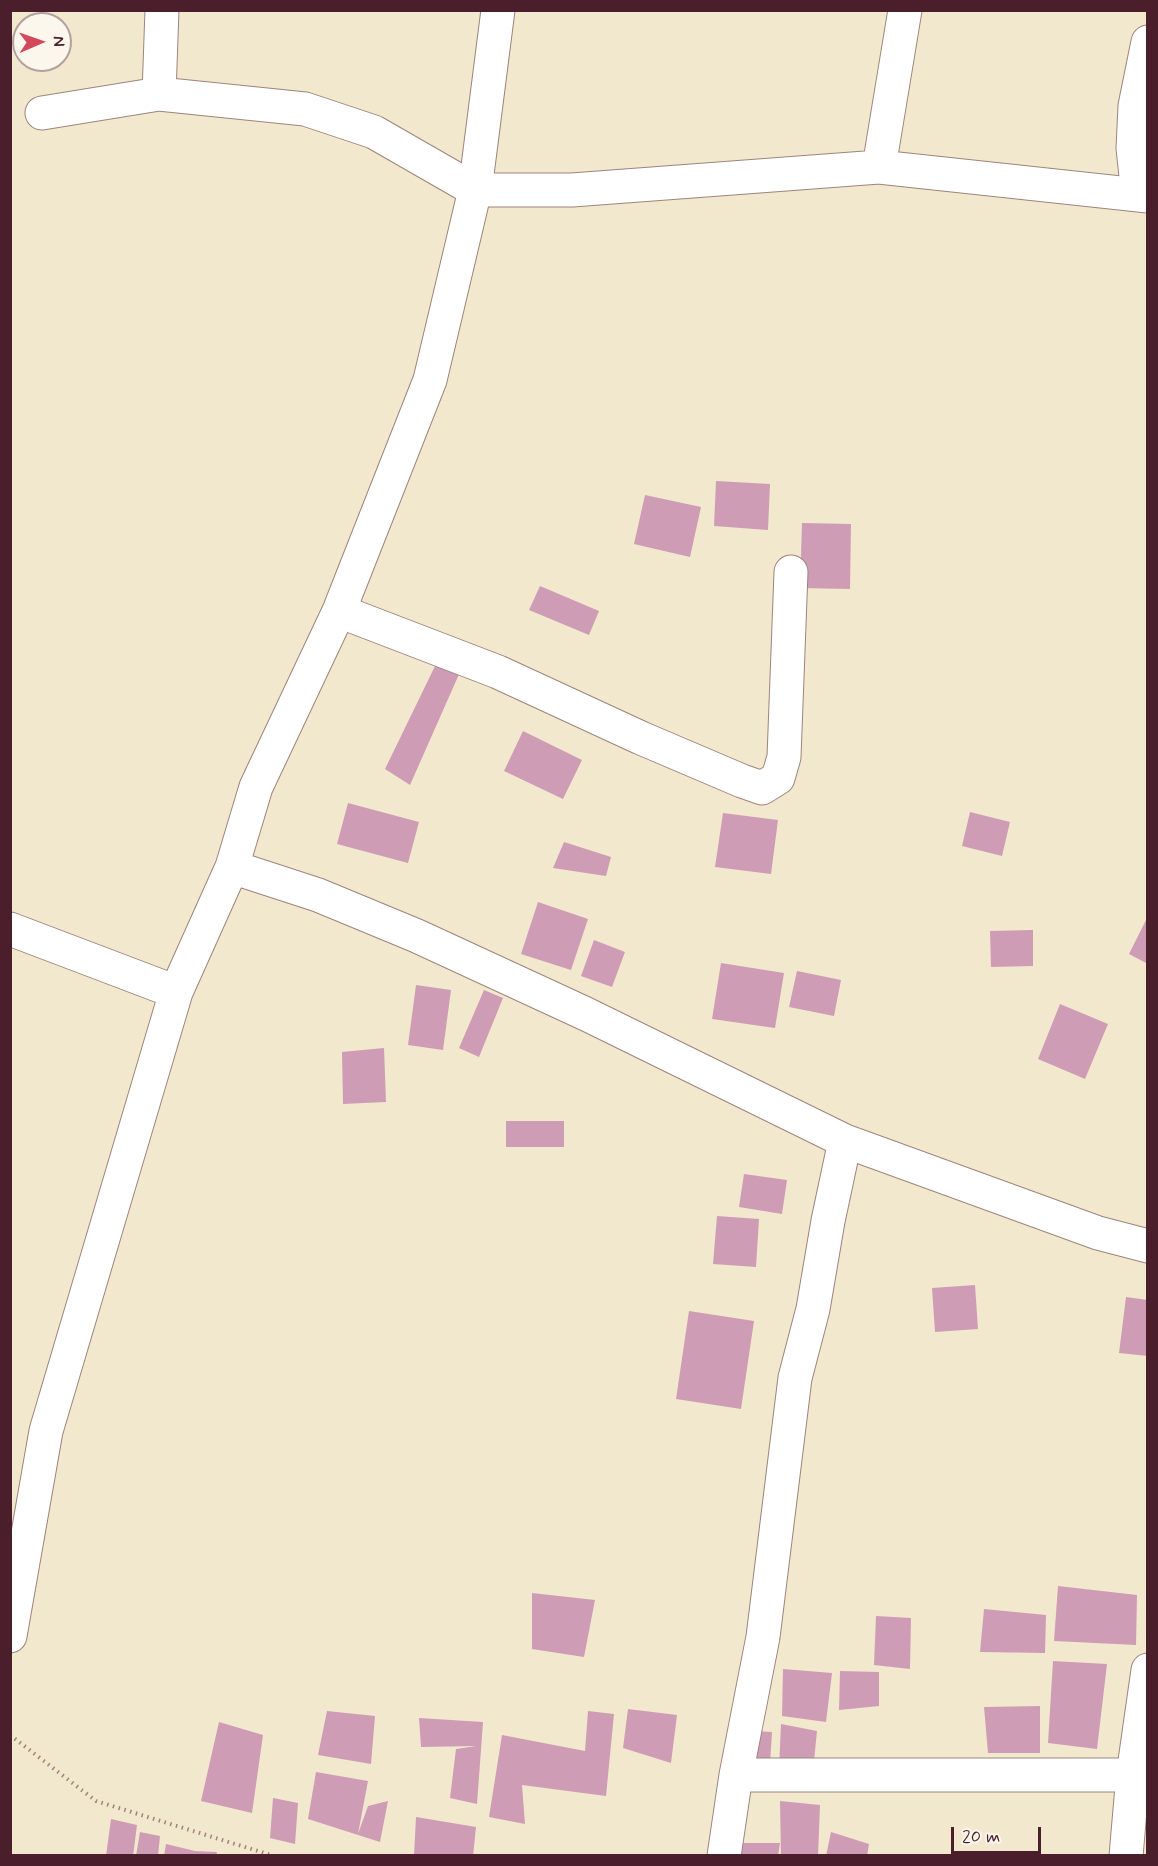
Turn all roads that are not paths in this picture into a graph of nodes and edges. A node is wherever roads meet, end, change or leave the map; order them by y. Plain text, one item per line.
1 (162, 10) edge
2 (498, 10) edge
3 (905, 10) edge
4 (1148, 42) edge
5 (159, 94) junction
6 (42, 113) dead end
7 (879, 167) junction
8 (475, 190) junction
9 (1143, 195) edge
10 (791, 572) dead end
11 (339, 611) junction
12 (232, 867) junction
13 (10, 929) edge
14 (176, 992) junction
15 (845, 1141) junction
16 (1148, 1246) edge
17 (10, 1636) edge
18 (1148, 1670) edge
19 (1133, 1775) junction
20 (736, 1776) junction
21 (724, 1856) edge
22 (1126, 1856) edge

1 - 5 street
2 - 8 street
3 - 7 street
4 - 9 street
5 - 6 street
5 - 8 street
7 - 8 street
7 - 9 street
8 - 11 street
10 - 11 street
11 - 12 street
12 - 14 street
12 - 15 street
13 - 14 street
14 - 17 street
15 - 16 street
15 - 20 street
18 - 19 street
19 - 20 street
19 - 22 street
20 - 21 street

